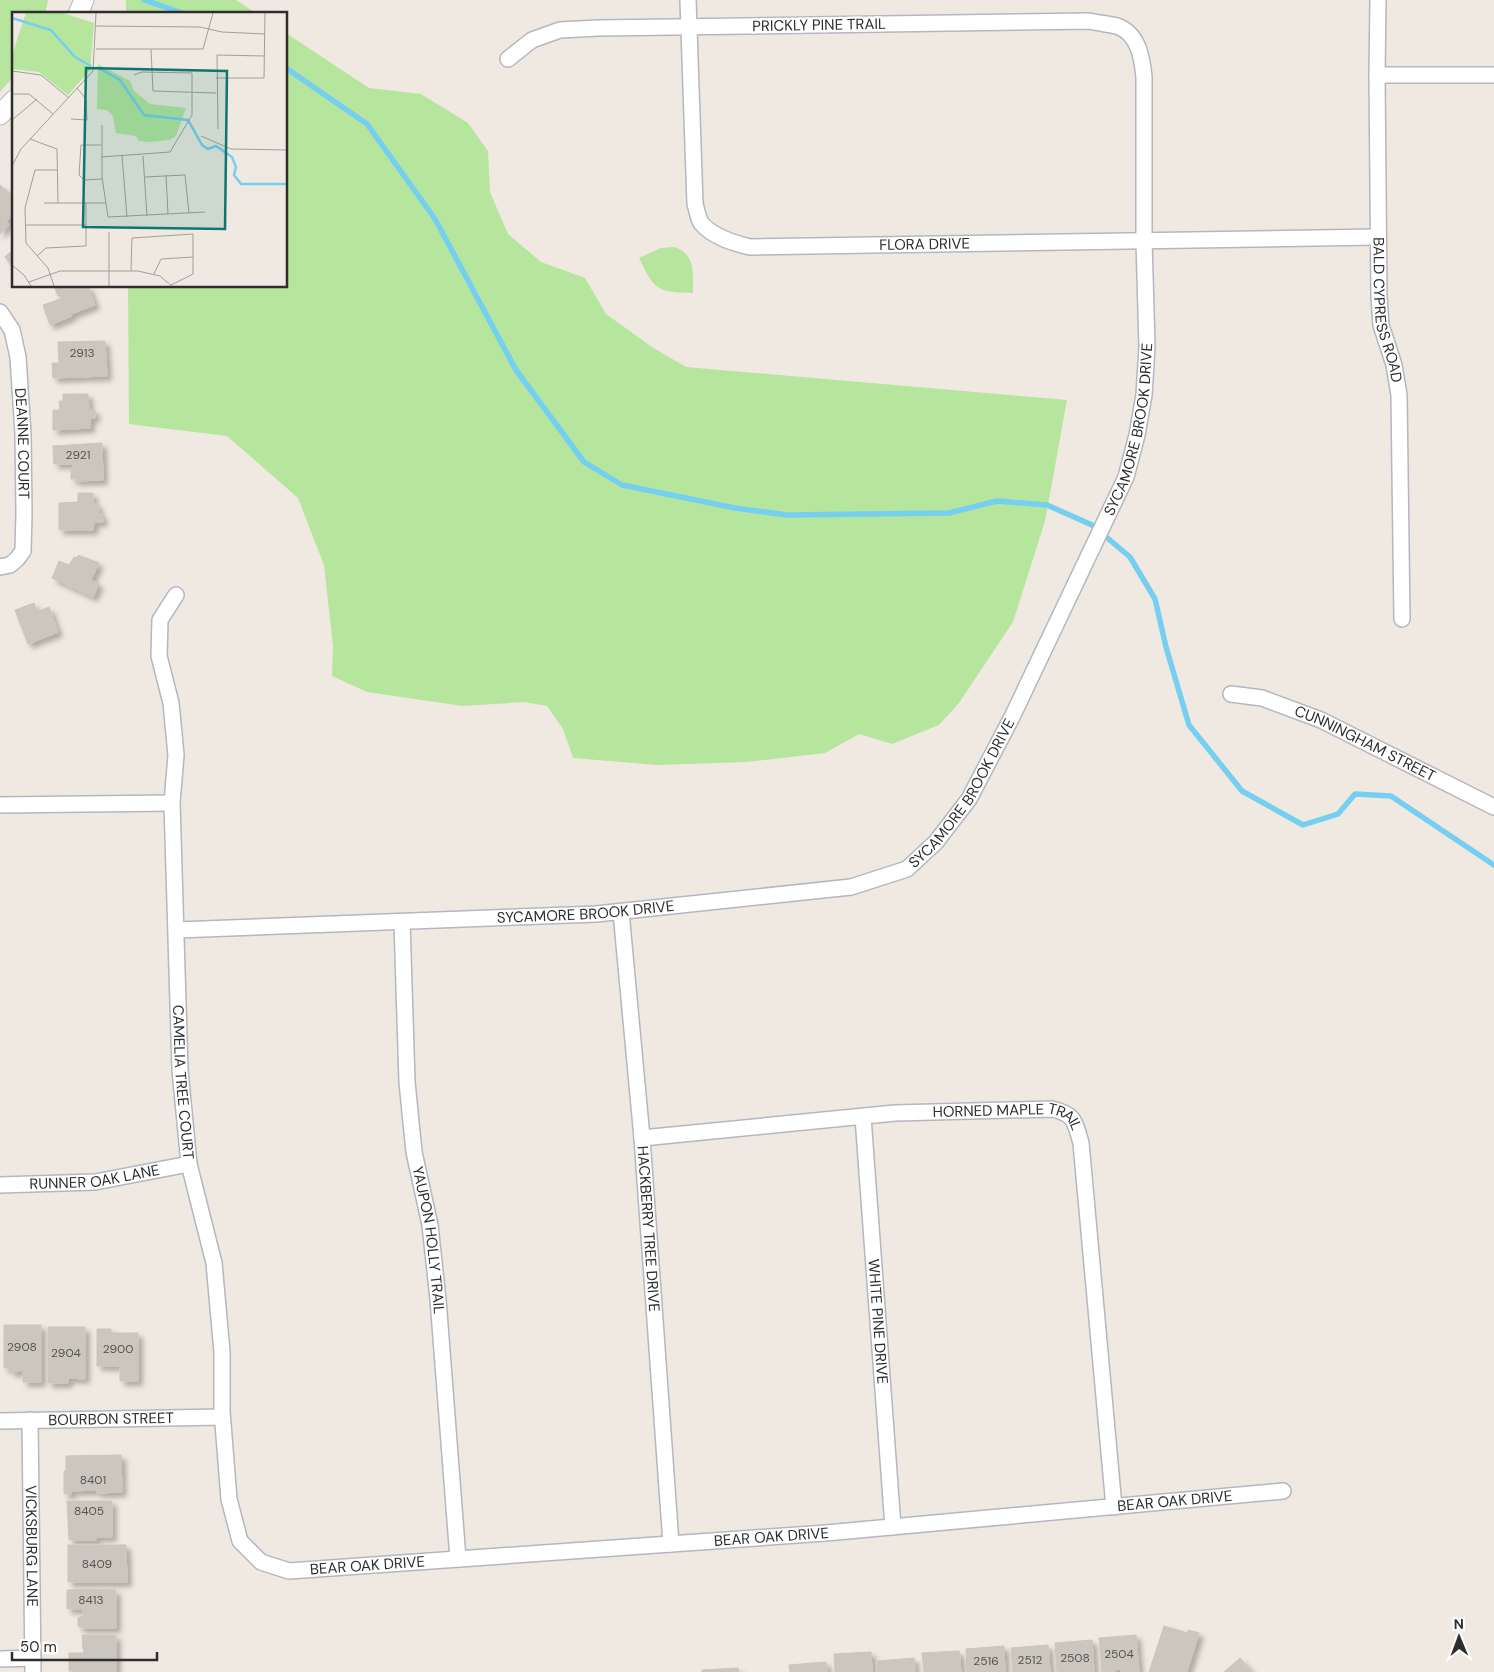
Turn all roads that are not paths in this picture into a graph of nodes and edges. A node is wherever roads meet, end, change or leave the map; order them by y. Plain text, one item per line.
1 (84, 0) edge
2 (688, 0) edge
3 (1378, 0) edge
4 (79, 12) edge
5 (689, 27) junction
6 (1134, 39) joint
7 (508, 59) dead end
8 (1377, 75) junction
9 (1494, 75) edge
10 (12, 102) edge
11 (0, 115) edge
12 (1377, 236) junction
13 (1144, 240) junction
14 (0, 312) edge
15 (0, 567) edge
16 (176, 595) dead end
17 (1402, 619) dead end
18 (1231, 694) dead end
19 (172, 803) junction
20 (0, 805) edge
21 (1494, 807) edge
22 (621, 912) junction
23 (402, 922) junction
24 (177, 930) junction
25 (863, 1117) junction
26 (642, 1138) junction
27 (189, 1164) junction
28 (0, 1185) edge
29 (222, 1417) junction
30 (30, 1420) junction
31 (0, 1421) edge
32 (1283, 1491) dead end
33 (1114, 1507) junction
34 (893, 1527) junction
35 (671, 1544) junction
36 (458, 1559) junction
37 (261, 1562) joint
38 (0, 1659) edge
39 (33, 1665) edge

1 - 4 street
2 - 5 street, FLORA DRIVE
3 - 8 street, BALD CYPRESS ROAD
5 - 6 street, PRICKLY PINE TRAIL
5 - 7 street, PRICKLY PINE TRAIL
5 - 13 street, FLORA DRIVE
6 - 13 street, SYCAMORE BROOK DRIVE
8 - 9 street
8 - 12 street, BALD CYPRESS ROAD
10 - 11 street
12 - 13 street, FLORA DRIVE
12 - 17 street, BALD CYPRESS ROAD
13 - 22 street, SYCAMORE BROOK DRIVE
14 - 15 street, DEANNE COURT
16 - 19 street, CAMELIA TREE COURT
18 - 21 street, CUNNINGHAM STREET
19 - 20 street
19 - 24 street, CAMELIA TREE COURT
22 - 23 street, SYCAMORE BROOK DRIVE
22 - 26 street, HACKBERRY TREE DRIVE
23 - 24 street, SYCAMORE BROOK DRIVE
23 - 36 street, YAUPON HOLLY TRAIL
24 - 27 street, CAMELIA TREE COURT
25 - 26 street, HORNED MAPLE TRAIL
25 - 33 street, HORNED MAPLE TRAIL
25 - 34 street, WHITE PINE DRIVE
26 - 35 street, HACKBERRY TREE DRIVE
27 - 28 street, RUNNER OAK LANE
27 - 29 street, CAMELIA TREE COURT
29 - 30 street, BOURBON STREET
29 - 37 street, CAMELIA TREE COURT
30 - 31 street, BOURBON STREET
30 - 39 street, VICKSBURG LANE
32 - 33 street, BEAR OAK DRIVE
33 - 34 street, BEAR OAK DRIVE
34 - 35 street, BEAR OAK DRIVE
35 - 36 street, BEAR OAK DRIVE
36 - 37 street, BEAR OAK DRIVE
38 - 39 street

